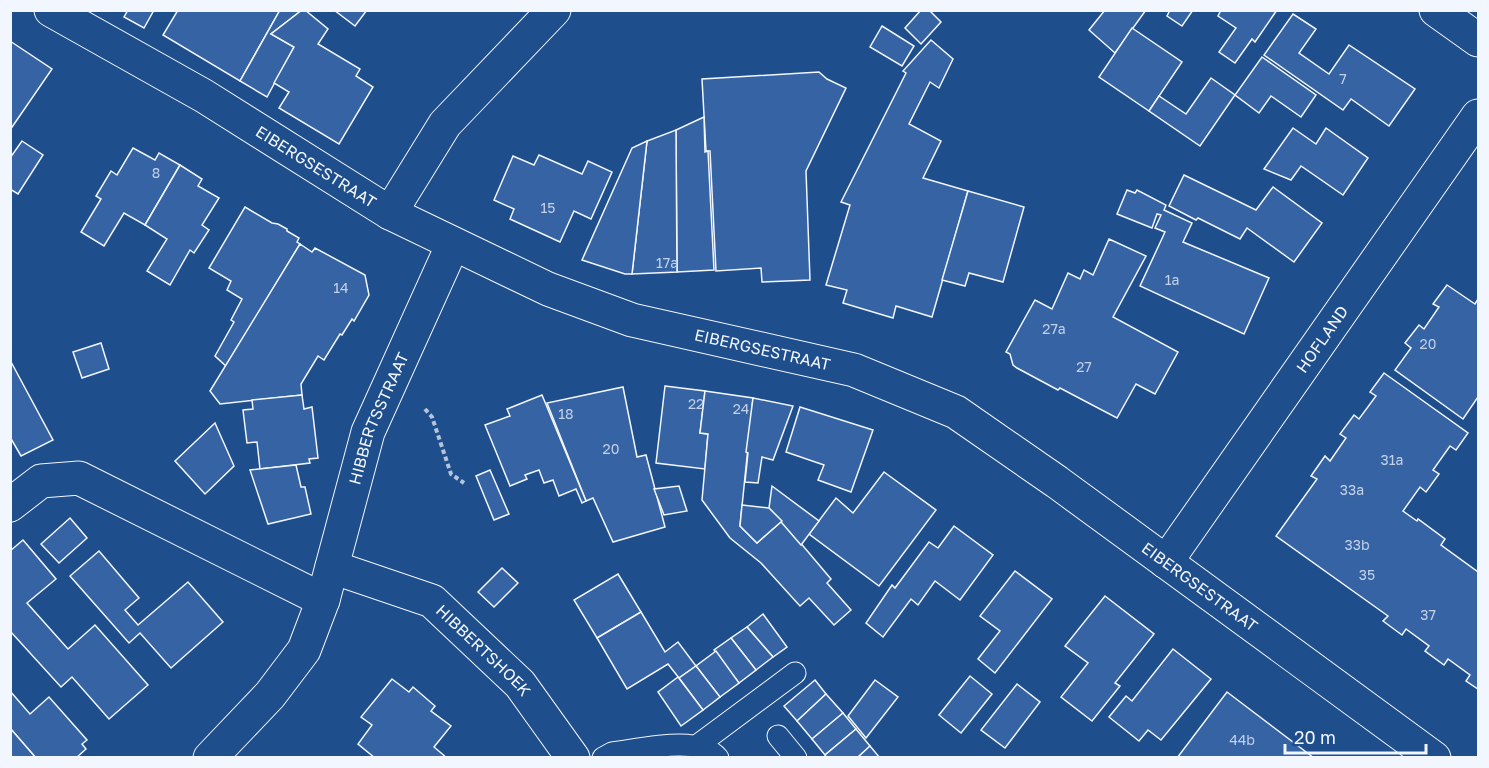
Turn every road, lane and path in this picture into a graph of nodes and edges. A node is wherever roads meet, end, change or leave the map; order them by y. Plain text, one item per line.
1 (51, 10) edge
2 (554, 10) edge
3 (1436, 10) edge
4 (1479, 40) edge
5 (1477, 120) edge
6 (390, 213) junction
7 (453, 244) junction
8 (393, 375) junction
9 (464, 483) dead end
10 (10, 505) edge
11 (1166, 562) junction
12 (332, 567) junction
13 (323, 600) junction
14 (795, 673) dead end
15 (778, 736) dead end
16 (698, 745) junction
17 (210, 758) edge
18 (573, 758) edge
19 (603, 758) edge
20 (718, 758) edge
21 (796, 758) edge
22 (1434, 758) edge

1 - 6 street, EIBERGSESTRAAT
2 - 6 street
3 - 4 street
5 - 11 street, HOFLAND
6 - 7 street, EIBERGSESTRAAT
7 - 8 street, HIBBERTSSTRAAT
7 - 11 street, EIBERGSESTRAAT
8 - 9 path
8 - 12 street, HIBBERTSSTRAAT
10 - 13 street
11 - 22 street, EIBERGSESTRAAT
12 - 13 street, HIBBERTSSTRAAT
12 - 18 street, HIBBERTSHOEK
13 - 17 street, HIBBERTSSTRAAT
14 - 16 lane
15 - 21 lane
16 - 19 lane
16 - 20 lane

